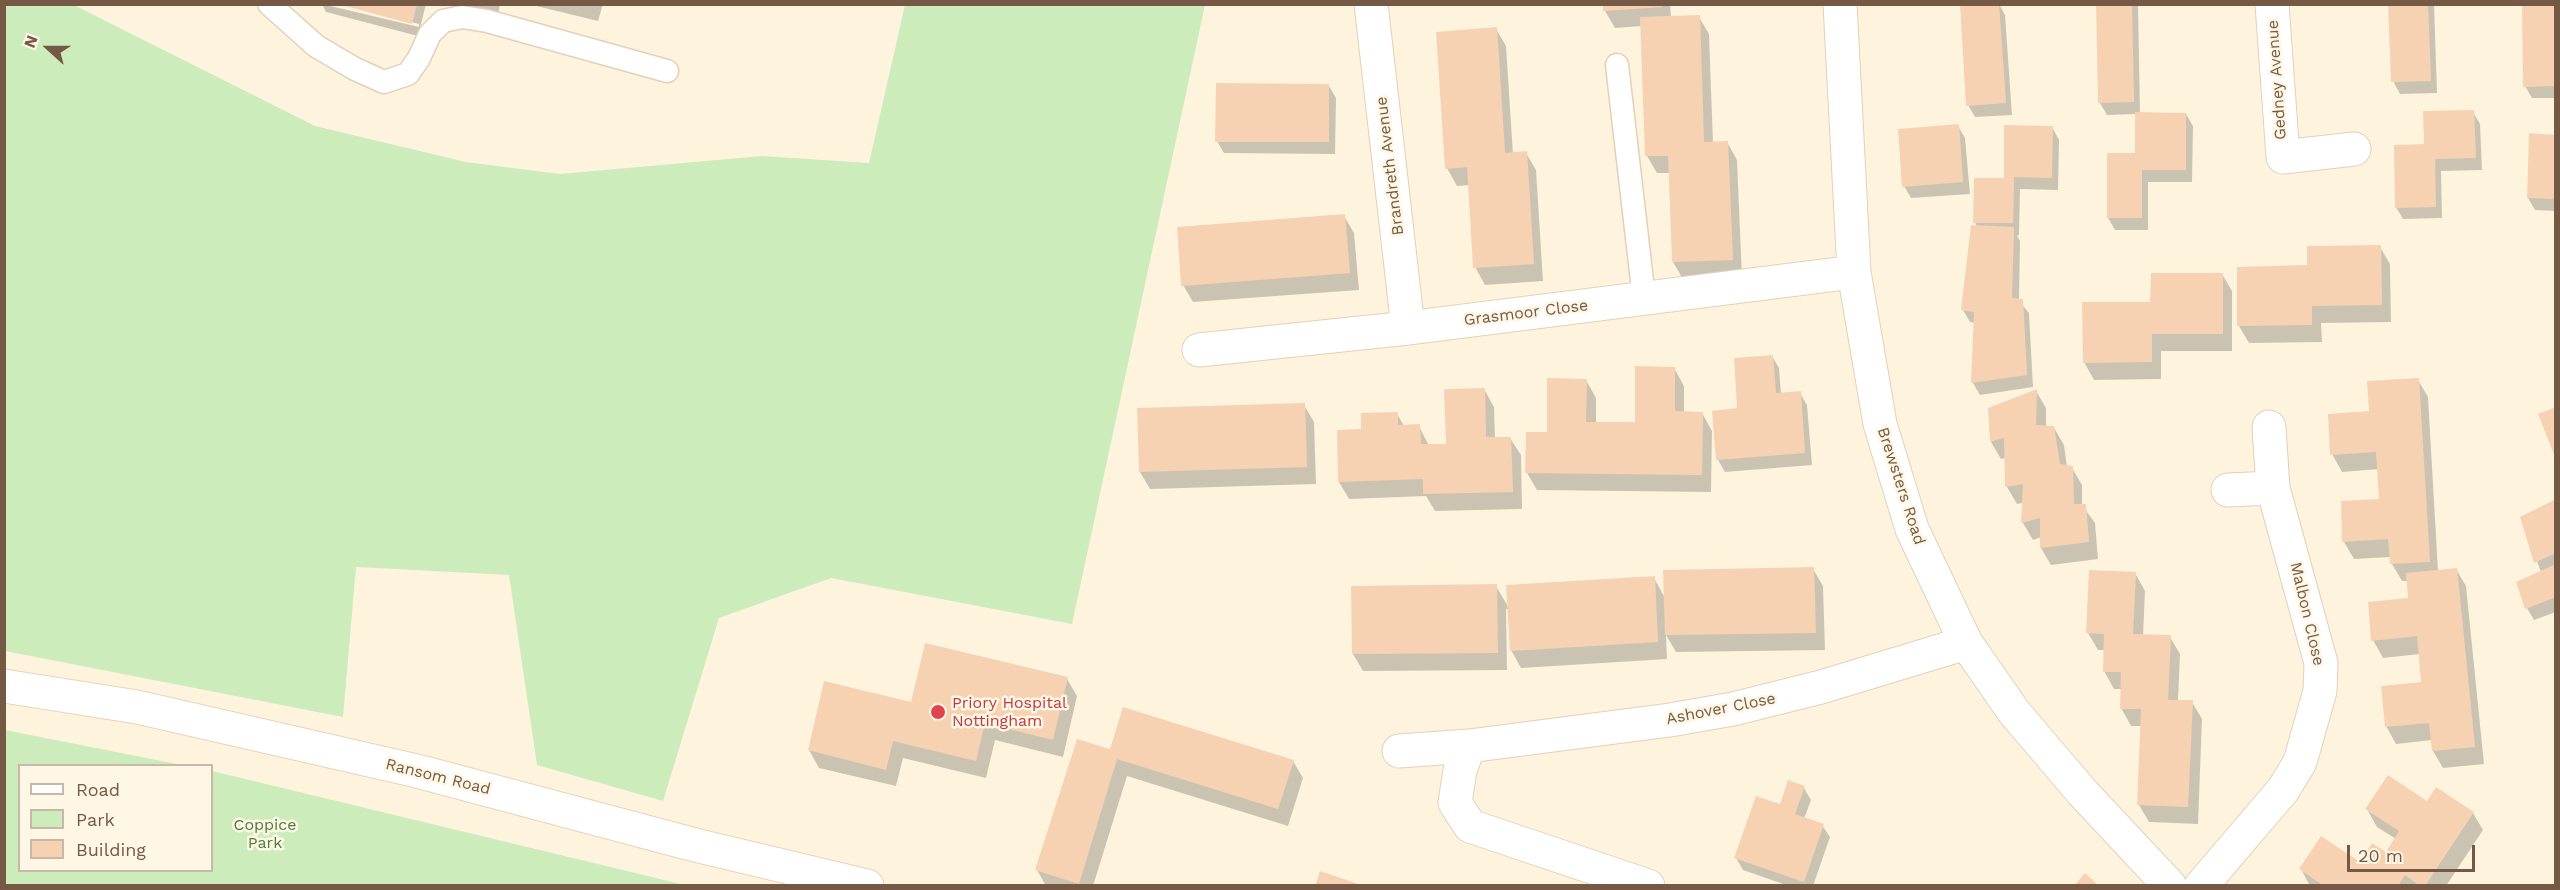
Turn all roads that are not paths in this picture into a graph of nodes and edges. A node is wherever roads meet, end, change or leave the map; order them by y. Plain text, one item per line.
1 (270, 4) edge
2 (1371, 4) edge
3 (1840, 4) edge
4 (2272, 4) edge
5 (1617, 65) dead end
6 (667, 70) dead end
7 (2354, 149) dead end
8 (1854, 272) junction
9 (1644, 298) junction
10 (1408, 328) junction
11 (1199, 350) dead end
12 (2269, 427) dead end
13 (2274, 488) junction
14 (2228, 490) dead end
15 (1966, 643) junction
16 (4, 686) edge
17 (1469, 746) junction
18 (1399, 751) dead end
19 (867, 885) edge
20 (1648, 885) edge
21 (2170, 885) edge
22 (2201, 885) edge

1 - 6 lane
2 - 10 street, Brandreth Avenue
3 - 8 street, Brewsters Road
4 - 7 street, Gedney Avenue
5 - 9 lane
8 - 9 street, Grasmoor Close
8 - 15 street, Brewsters Road
9 - 10 street, Grasmoor Close
10 - 11 street, Grasmoor Close
12 - 13 street, Malbon Close
13 - 14 street
13 - 22 street, Malbon Close
15 - 17 street, Ashover Close
15 - 21 street, Brewsters Road
16 - 19 street, Ransom Road
17 - 18 street, Ashover Close
17 - 20 street

